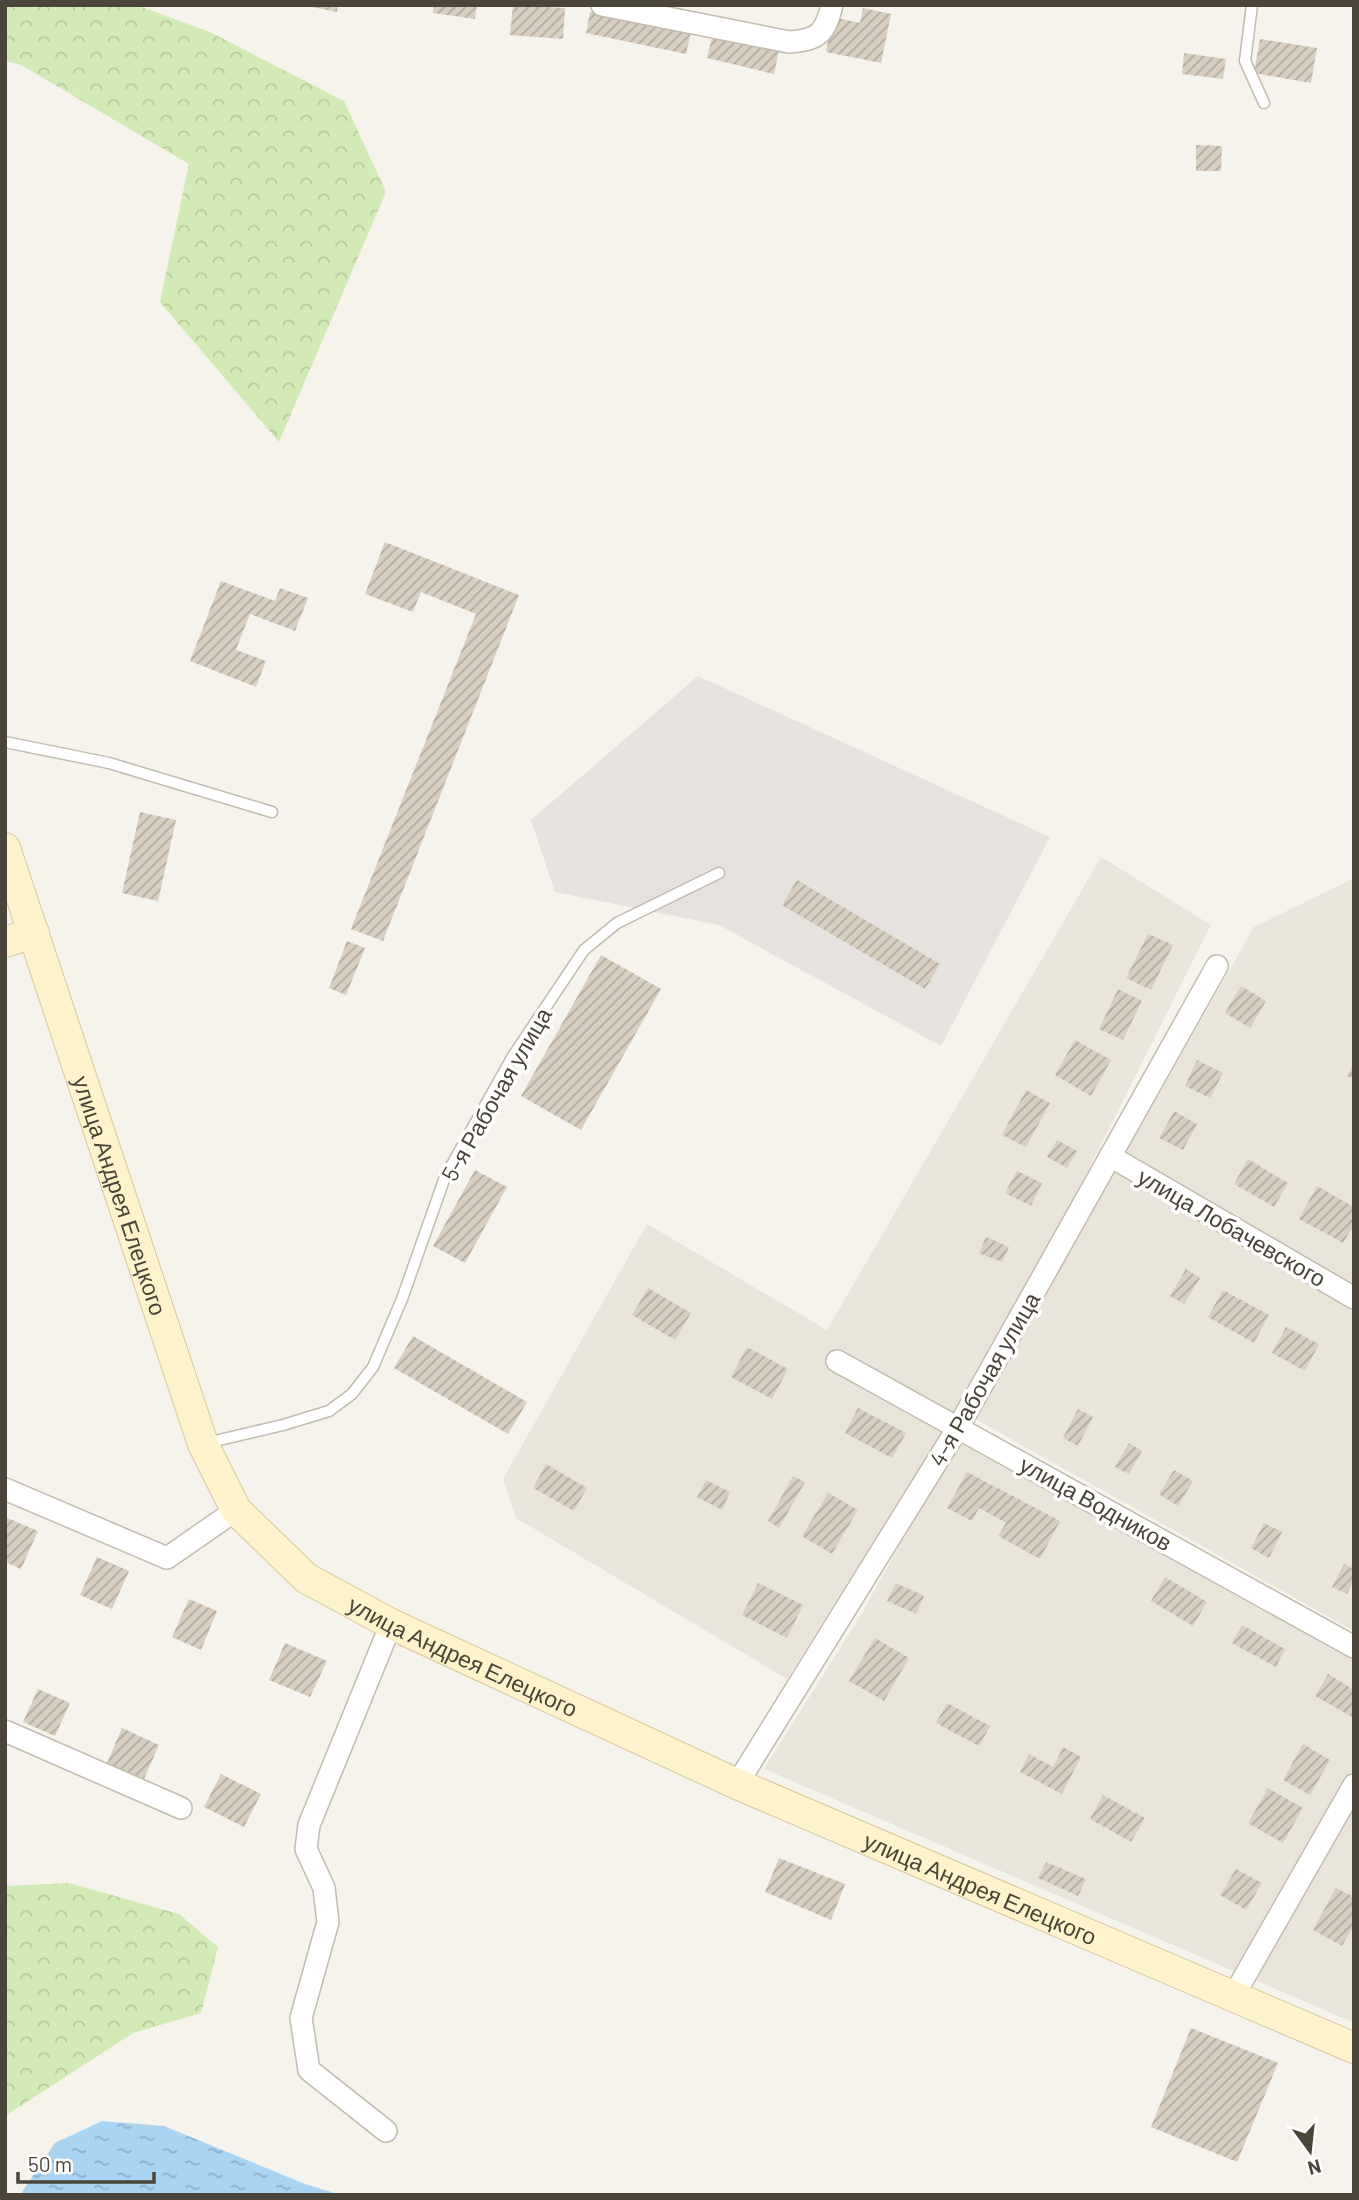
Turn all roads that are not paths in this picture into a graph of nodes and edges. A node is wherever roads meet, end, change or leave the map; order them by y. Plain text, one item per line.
1 (602, 5) edge
2 (832, 5) edge
3 (1252, 5) edge
4 (1264, 103) dead end
5 (5, 743) edge
6 (272, 812) dead end
7 (5, 848) edge
8 (719, 873) dead end
9 (34, 933) junction
10 (5, 942) edge
11 (1217, 966) dead end
12 (1110, 1156) junction
13 (1354, 1298) edge
14 (837, 1361) dead end
15 (959, 1426) junction
16 (203, 1444) junction
17 (5, 1489) edge
18 (236, 1510) junction
19 (391, 1624) junction
20 (1354, 1647) edge
21 (5, 1731) edge
22 (737, 1784) junction
23 (1354, 1785) edge
24 (181, 1808) dead end
25 (1234, 1995) junction
26 (1354, 2048) edge
27 (386, 2131) dead end

1 - 2 street
3 - 4 lane
5 - 6 lane
7 - 9 main road, улица Андрея Елецкого
8 - 16 lane, 5-я Рабочая улица
9 - 10 main road
9 - 16 main road, улица Андрея Елецкого
11 - 12 street, 4-я Рабочая улица
12 - 13 street, улица Лобачевского
12 - 15 street, 4-я Рабочая улица
14 - 15 street, улица Водников
15 - 20 street, улица Водников
15 - 22 street, 4-я Рабочая улица
16 - 18 main road, улица Андрея Елецкого
17 - 18 street
18 - 19 main road, улица Андрея Елецкого
19 - 22 main road, улица Андрея Елецкого
19 - 27 street
21 - 24 street
22 - 25 main road, улица Андрея Елецкого
23 - 25 street
25 - 26 main road, улица Андрея Елецкого

